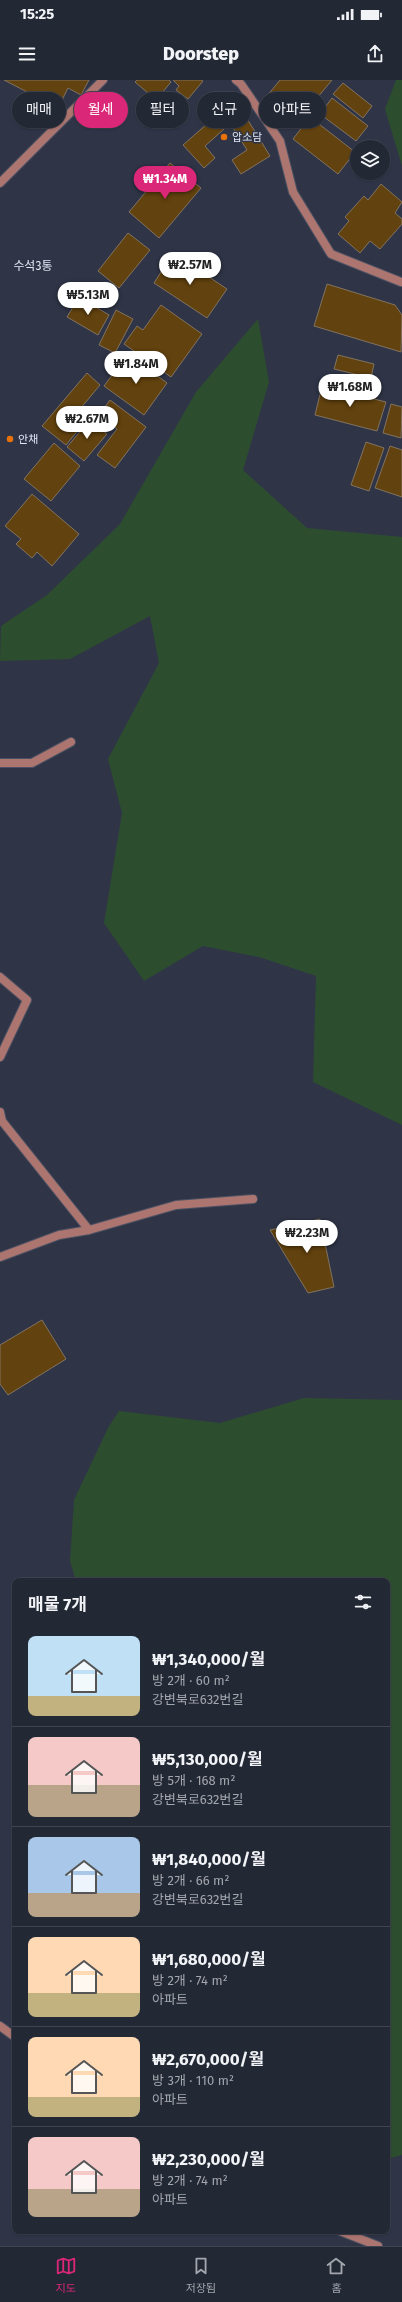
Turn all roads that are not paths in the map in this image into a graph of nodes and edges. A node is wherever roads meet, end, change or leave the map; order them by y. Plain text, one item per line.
1 (103, 80) edge
2 (236, 80) edge
3 (0, 182) edge
4 (401, 282) dead end
5 (71, 742) dead end
6 (0, 763) edge
7 (0, 977) edge
8 (0, 1057) edge
9 (0, 1112) edge
10 (253, 1199) dead end
11 (89, 1230) junction
12 (0, 1256) edge
13 (0, 2026) edge
14 (12, 2035) edge
15 (348, 2234) edge
16 (378, 2246) edge

1 - 3 street
2 - 4 street
5 - 6 street
7 - 8 street
9 - 11 street
10 - 11 street
11 - 12 street
13 - 14 street
15 - 16 street

